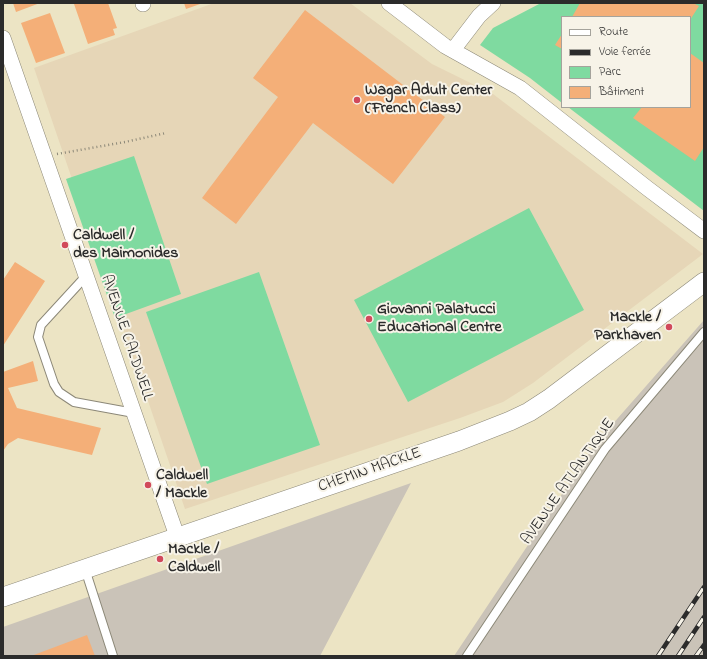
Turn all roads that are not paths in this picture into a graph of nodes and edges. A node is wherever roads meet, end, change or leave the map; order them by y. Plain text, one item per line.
1 (389, 3) edge
2 (493, 3) edge
3 (3, 38) edge
4 (453, 50) junction
5 (704, 232) edge
6 (86, 276) junction
7 (704, 282) edge
8 (704, 332) edge
9 (134, 413) junction
10 (177, 536) junction
11 (85, 568) junction
12 (3, 597) edge
13 (113, 656) edge
14 (467, 656) edge

1 - 4 street
2 - 4 street
3 - 6 street, AVENUE CALDWELL
4 - 5 street
6 - 9 street, AVENUE CALDWELL
6 - 9 lane
7 - 10 street, CHEMIN MACKLE
8 - 14 lane, AVENUE ATLANTIQUE
9 - 10 street, AVENUE CALDWELL
10 - 11 street, CHEMIN MACKLE
11 - 12 street, CHEMIN MACKLE
11 - 13 lane

